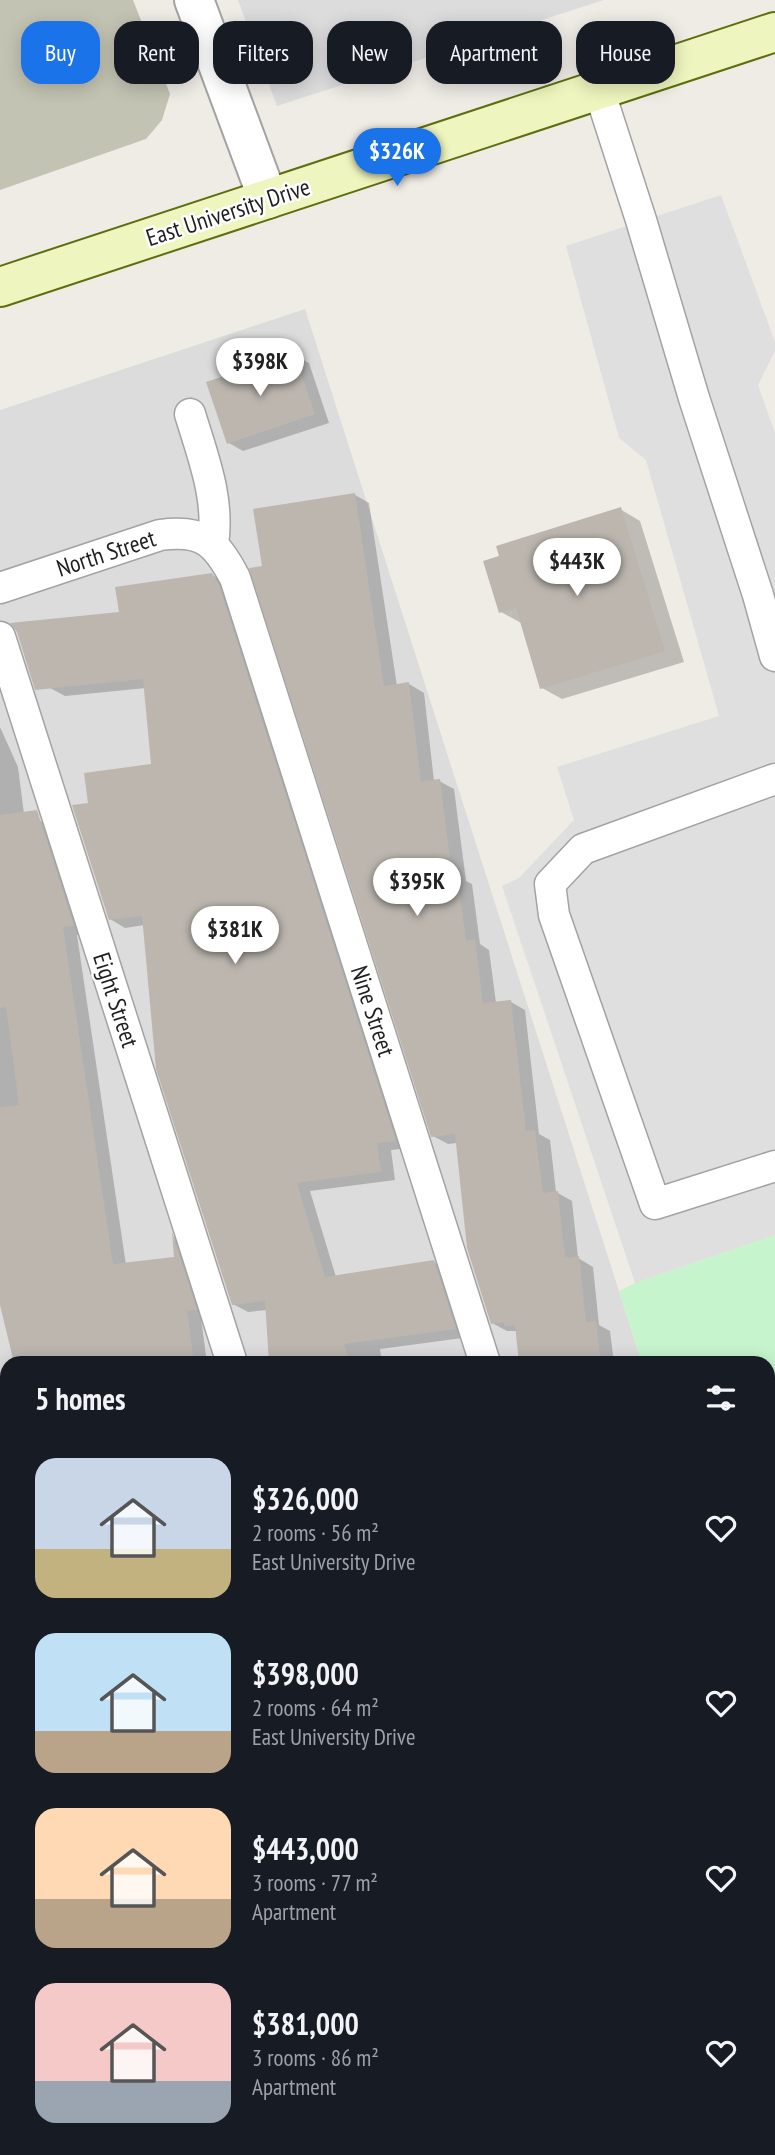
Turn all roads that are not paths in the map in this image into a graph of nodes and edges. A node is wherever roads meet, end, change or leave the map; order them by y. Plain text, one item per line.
1 (194, 0) edge
2 (775, 32) edge
3 (599, 90) junction
4 (268, 199) junction
5 (0, 288) edge
6 (190, 414) dead end
7 (213, 544) junction
8 (0, 588) edge
9 (766, 595) edge
10 (0, 637) edge
11 (775, 656) edge
12 (775, 779) edge
13 (775, 1166) edge
14 (230, 1356) edge
15 (483, 1356) edge

1 - 4 street
2 - 3 main road, East University Drive
3 - 4 main road, East University Drive
3 - 9 lane
4 - 5 main road, East University Drive
6 - 7 lane
7 - 8 lane, North Street
7 - 15 lane, Nine Street
9 - 11 lane
10 - 14 lane, Eight Street
12 - 13 lane

